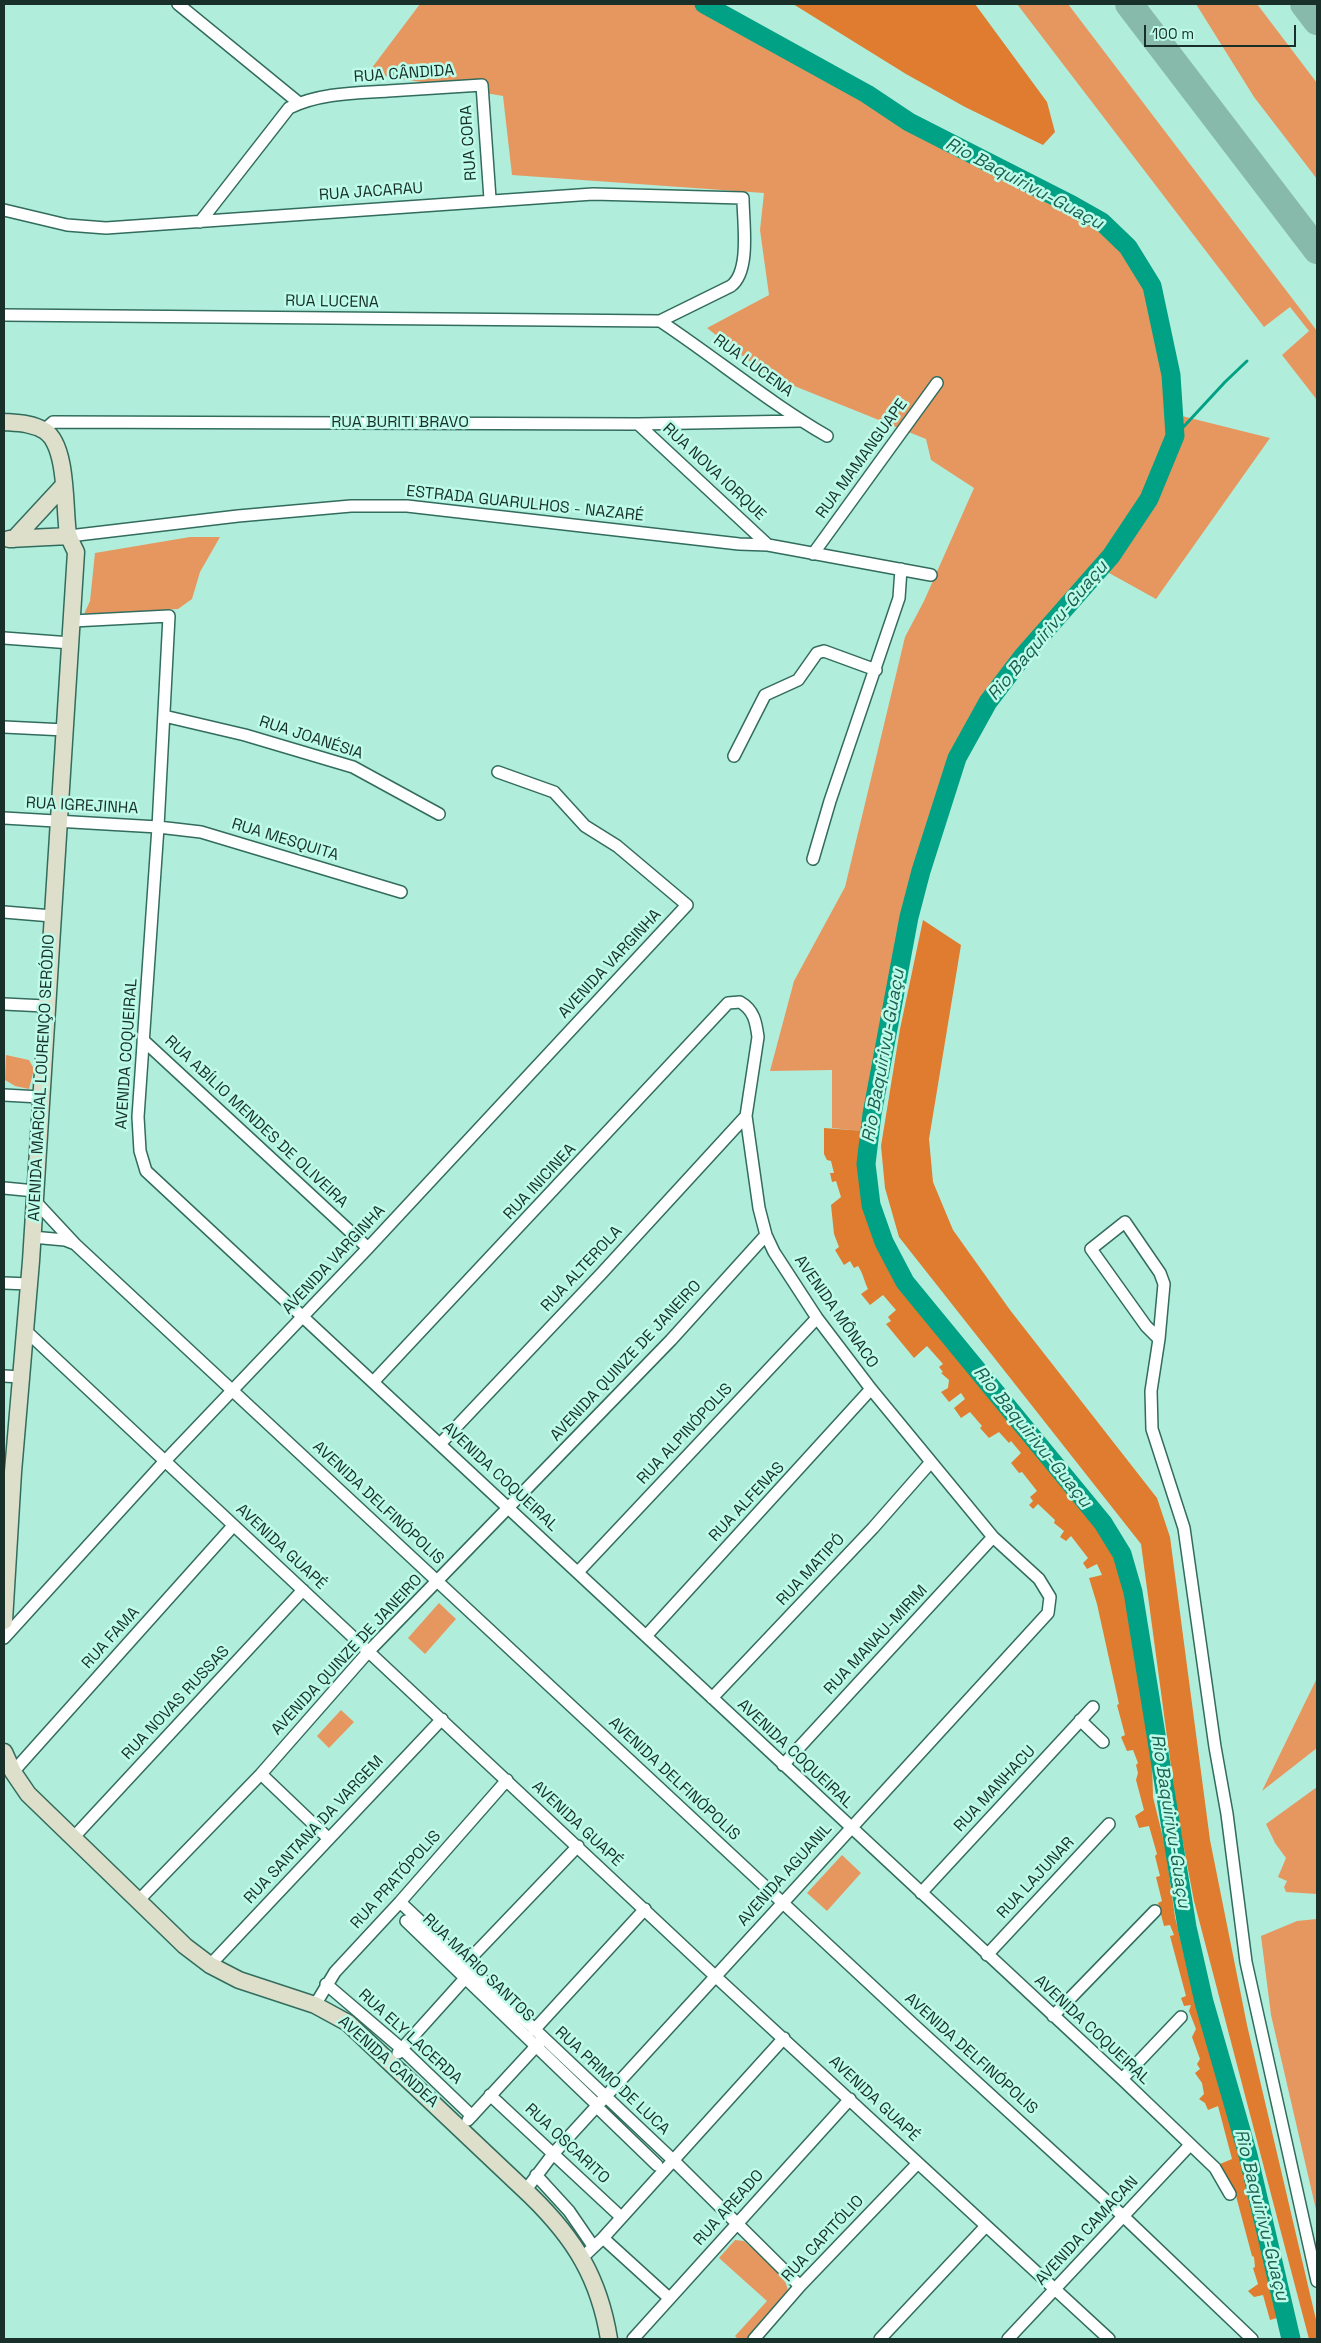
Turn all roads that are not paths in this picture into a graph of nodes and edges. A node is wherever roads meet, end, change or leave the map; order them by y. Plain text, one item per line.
1 (178, 4) edge
2 (482, 85) joint
3 (294, 105) junction
4 (490, 199) junction
5 (4, 210) edge
6 (200, 222) junction
7 (739, 280) joint
8 (4, 315) edge
9 (660, 321) junction
10 (937, 383) dead end
11 (800, 421) junction
12 (4, 422) edge
13 (638, 424) junction
14 (44, 430) junction
15 (827, 436) dead end
16 (63, 486) junction
17 (743, 520) junction
18 (69, 536) junction
19 (9, 539) edge
20 (739, 544) junction
21 (768, 544) junction
22 (813, 554) junction
23 (901, 569) junction
24 (931, 575) dead end
25 (73, 621) junction
26 (4, 638) edge
27 (71, 643) junction
28 (876, 670) junction
29 (164, 716) junction
30 (4, 726) edge
31 (65, 730) junction
32 (734, 756) dead end
33 (498, 772) dead end
34 (439, 814) dead end
35 (4, 818) edge
36 (58, 822) junction
37 (158, 827) junction
38 (813, 859) dead end
39 (401, 892) dead end
40 (4, 912) edge
41 (52, 916) junction
42 (728, 1003) joint
43 (4, 1004) edge
44 (45, 1006) junction
45 (143, 1040) junction
46 (4, 1095) edge
47 (40, 1097) junction
48 (746, 1116) junction
49 (4, 1188) edge
50 (35, 1196) junction
51 (766, 1235) junction
52 (32, 1237) junction
53 (74, 1244) junction
54 (368, 1248) junction
55 (4, 1283) edge
56 (29, 1284) junction
57 (303, 1316) junction
58 (817, 1318) junction
59 (25, 1330) junction
60 (1159, 1339) junction
61 (4, 1376) edge
62 (21, 1377) junction
63 (374, 1381) junction
64 (871, 1389) junction
65 (232, 1390) junction
66 (440, 1443) junction
67 (165, 1461) junction
68 (931, 1462) junction
69 (8, 1472) edge
70 (510, 1507) junction
71 (233, 1526) junction
72 (993, 1537) junction
73 (6, 1565) edge
74 (578, 1572) junction
75 (437, 1581) junction
76 (303, 1590) junction
77 (1050, 1597) joint
78 (4, 1621) edge
79 (646, 1636) junction
80 (4, 1638) edge
81 (369, 1650) junction
82 (712, 1698) junction
83 (1093, 1706) dead end
84 (442, 1719) junction
85 (1080, 1720) junction
86 (1103, 1742) dead end
87 (7, 1762) edge
88 (783, 1765) junction
89 (261, 1774) junction
90 (507, 1780) junction
91 (1110, 1824) dead end
92 (850, 1828) junction
93 (73, 1838) junction
94 (328, 1838) junction
95 (578, 1846) junction
96 (921, 1893) junction
97 (138, 1901) junction
98 (400, 1902) junction
99 (783, 1902) junction
100 (645, 1909) junction
101 (1155, 1911) dead end
102 (406, 1921) dead end
103 (987, 1955) junction
104 (210, 1965) junction
105 (467, 1971) junction
106 (715, 1976) junction
107 (326, 1984) junction
108 (315, 2005) junction
109 (1053, 2016) junction
110 (1181, 2017) dead end
111 (534, 2030) junction
112 (784, 2038) junction
113 (539, 2043) junction
114 (402, 2048) junction
115 (389, 2062) junction
116 (1122, 2079) junction
117 (490, 2095) junction
118 (605, 2097) junction
119 (850, 2099) junction
120 (594, 2104) junction
121 (472, 2116) junction
122 (462, 2130) junction
123 (1190, 2145) junction
124 (553, 2154) junction
125 (673, 2160) junction
126 (918, 2163) junction
127 (657, 2165) dead end
128 (536, 2175) junction
129 (525, 2191) junction
130 (1230, 2194) dead end
131 (1123, 2216) junction
132 (621, 2217) junction
133 (736, 2224) junction
134 (986, 2226) junction
135 (603, 2238) junction
136 (588, 2252) junction
137 (1317, 2281) edge
138 (800, 2286) junction
139 (1055, 2289) junction
140 (669, 2298) junction
141 (1252, 2338) edge
142 (608, 2339) edge
143 (633, 2339) edge
144 (754, 2339) edge
145 (880, 2339) edge
146 (1008, 2339) edge
147 (1109, 2339) edge

1 - 3 street
2 - 3 street, RUA CÂNDIDA
2 - 4 street, RUA CORA
3 - 6 street
4 - 6 street, RUA JACARAU
4 - 7 street, RUA JACARAU
5 - 6 street, RUA JACARAU
7 - 9 street, RUA LUCENA
8 - 9 street, RUA LUCENA
9 - 11 street, RUA LUCENA
10 - 22 street, RUA MAMANGUAPE
11 - 13 street, RUA BURITI BRAVO
11 - 15 street, RUA LUCENA
12 - 14 main road
13 - 14 street, RUA BURITI BRAVO
13 - 17 street, RUA NOVA IORQUE
14 - 16 main road, AVENIDA MARCIAL LOURENÇO SERÓDIO
16 - 18 main road, AVENIDA MARCIAL LOURENÇO SERÓDIO
16 - 19 main road
17 - 20 street
17 - 21 street, RUA NOVA IORQUE
18 - 19 main road
18 - 20 street, ESTRADA GUARULHOS - NAZARÉ
18 - 25 main road, AVENIDA MARCIAL LOURENÇO SERÓDIO
20 - 21 street, ESTRADA GUARULHOS - NAZARÉ
21 - 22 street, ESTRADA GUARULHOS - NAZARÉ
22 - 23 street, ESTRADA GUARULHOS - NAZARÉ
23 - 24 street, ESTRADA GUARULHOS - NAZARÉ
23 - 28 street
25 - 27 main road, AVENIDA MARCIAL LOURENÇO SERÓDIO
25 - 29 street, AVENIDA COQUEIRAL
26 - 27 street
27 - 31 main road, AVENIDA MARCIAL LOURENÇO SERÓDIO
28 - 32 street
28 - 38 street
29 - 34 street, RUA JOANÉSIA
29 - 37 street, AVENIDA COQUEIRAL
30 - 31 street
31 - 36 main road, AVENIDA MARCIAL LOURENÇO SERÓDIO
33 - 54 street, AVENIDA VARGINHA
35 - 36 street, RUA IGREJINHA
36 - 37 street, RUA IGREJINHA
36 - 41 main road, AVENIDA MARCIAL LOURENÇO SERÓDIO
37 - 39 street, RUA MESQUITA
37 - 45 street, AVENIDA COQUEIRAL
40 - 41 street
41 - 44 main road, AVENIDA MARCIAL LOURENÇO SERÓDIO
42 - 48 street, AVENIDA MÔNACO
42 - 63 street, RUA INICINEA
43 - 44 street
44 - 47 main road, AVENIDA MARCIAL LOURENÇO SERÓDIO
45 - 54 street, RUA ABÍLIO MENDES DE OLIVEIRA
45 - 57 street, AVENIDA COQUEIRAL
46 - 47 street
47 - 50 main road, AVENIDA MARCIAL LOURENÇO SERÓDIO
48 - 51 street, AVENIDA MÔNACO
48 - 66 street, RUA ALTEROLA
49 - 50 street
50 - 52 main road, AVENIDA MARCIAL LOURENÇO SERÓDIO
50 - 53 street, AVENIDA DELFINÓPOLIS
51 - 58 street, AVENIDA MÔNACO
51 - 70 street, AVENIDA QUINZE DE JANEIRO
52 - 53 street
52 - 56 main road, AVENIDA MARCIAL LOURENÇO SERÓDIO
53 - 65 street, AVENIDA DELFINÓPOLIS
54 - 57 street, AVENIDA VARGINHA
55 - 56 street
56 - 59 main road, AVENIDA MARCIAL LOURENÇO SERÓDIO
57 - 63 street, AVENIDA COQUEIRAL
57 - 65 street, AVENIDA VARGINHA
58 - 64 street, AVENIDA MÔNACO
58 - 74 street, RUA ALPINÓPOLIS
59 - 62 main road, AVENIDA MARCIAL LOURENÇO SERÓDIO
59 - 67 street, AVENIDA GUAPÉ
60 - 60 street
60 - 137 street
61 - 62 street
62 - 69 main road, AVENIDA MARCIAL LOURENÇO SERÓDIO
63 - 66 street, AVENIDA COQUEIRAL
64 - 68 street, AVENIDA MÔNACO
64 - 79 street, RUA ALFENAS
65 - 67 street, AVENIDA VARGINHA
65 - 75 street, AVENIDA DELFINÓPOLIS
66 - 70 street, AVENIDA COQUEIRAL
67 - 71 street, AVENIDA GUAPÉ
67 - 80 street, AVENIDA VARGINHA
68 - 72 street, AVENIDA MÔNACO
68 - 82 street, RUA MATIPÓ
69 - 73 main road, AVENIDA MARCIAL LOURENÇO SERÓDIO
70 - 74 street, AVENIDA COQUEIRAL
70 - 75 street, AVENIDA QUINZE DE JANEIRO
71 - 76 street, AVENIDA GUAPÉ
71 - 87 street, RUA FAMA
72 - 77 street, AVENIDA MÔNACO
72 - 88 street, RUA MANAU-MIRIM
73 - 78 main road, AVENIDA MARCIAL LOURENÇO SERÓDIO
74 - 79 street, AVENIDA COQUEIRAL
75 - 81 street, AVENIDA QUINZE DE JANEIRO
75 - 99 street, AVENIDA DELFINÓPOLIS
76 - 81 street, AVENIDA GUAPÉ
76 - 93 street, RUA NOVAS RUSSAS
77 - 92 street, AVENIDA AGUANIL
79 - 82 street, AVENIDA COQUEIRAL
81 - 84 street, AVENIDA GUAPÉ
81 - 89 street, AVENIDA QUINZE DE JANEIRO
82 - 88 street, AVENIDA COQUEIRAL
83 - 85 street, RUA MANHACU
84 - 90 street, AVENIDA GUAPÉ
84 - 94 street, RUA SANTANA DA VARGEM
85 - 86 street
85 - 96 street, RUA MANHACU
87 - 93 main road, AVENIDA CANDEA
88 - 92 street, AVENIDA COQUEIRAL
89 - 94 street
89 - 97 street, AVENIDA QUINZE DE JANEIRO
90 - 95 street, AVENIDA GUAPÉ
90 - 98 street, RUA PRATÓPOLIS
91 - 103 street, RUA LAJUNAR
92 - 96 street, AVENIDA COQUEIRAL
92 - 99 street, AVENIDA AGUANIL
93 - 97 main road, AVENIDA CANDEA
94 - 104 street, RUA SANTANA DA VARGEM
95 - 100 street, AVENIDA GUAPÉ
95 - 105 street
96 - 103 street, AVENIDA COQUEIRAL
97 - 104 main road, AVENIDA CANDEA
98 - 105 street, RUA PRIMO DE LUCA
98 - 107 street, RUA PRATÓPOLIS
99 - 106 street, AVENIDA AGUANIL
99 - 131 street, AVENIDA DELFINÓPOLIS
100 - 106 street, AVENIDA GUAPÉ
100 - 111 street
101 - 109 street
102 - 105 street, RUA MÁRIO SANTOS
103 - 109 street, AVENIDA COQUEIRAL
104 - 108 main road, AVENIDA CANDEA
105 - 111 street, RUA PRIMO DE LUCA
105 - 113 street, RUA MÁRIO SANTOS
105 - 114 street
106 - 112 street, AVENIDA GUAPÉ
106 - 118 street, AVENIDA AGUANIL
107 - 108 street, RUA PRATÓPOLIS
107 - 114 street, RUA ELY LACERDA
108 - 115 main road, AVENIDA CANDEA
109 - 116 street, AVENIDA COQUEIRAL
110 - 116 street
111 - 113 street, RUA PRIMO DE LUCA
112 - 119 street, AVENIDA GUAPÉ
112 - 125 street
113 - 117 street
113 - 118 street, RUA PRIMO DE LUCA
113 - 120 street, RUA MÁRIO SANTOS
114 - 115 street
114 - 121 street, RUA ELY LACERDA
115 - 122 main road, AVENIDA CANDEA
116 - 123 street, AVENIDA COQUEIRAL
117 - 121 street
117 - 124 street, RUA OSCARITO
118 - 120 street, AVENIDA AGUANIL
118 - 125 street, RUA PRIMO DE LUCA
119 - 126 street, AVENIDA GUAPÉ
119 - 133 street, RUA AREADO
120 - 124 street, AVENIDA AGUANIL
120 - 127 street, RUA MÁRIO SANTOS
121 - 122 street
122 - 129 main road, AVENIDA CANDEA
123 - 130 street, AVENIDA COQUEIRAL
123 - 131 street, AVENIDA CAMACAN
124 - 128 street, AVENIDA AGUANIL
124 - 132 street, RUA OSCARITO
125 - 132 street
125 - 133 street, RUA PRIMO DE LUCA
126 - 134 street, AVENIDA GUAPÉ
126 - 138 street, RUA CAPITÓLIO
128 - 129 street, AVENIDA AGUANIL
128 - 136 street
129 - 136 main road, AVENIDA CANDEA
131 - 139 street, AVENIDA CAMACAN
131 - 141 street, AVENIDA DELFINÓPOLIS
132 - 135 street
133 - 138 street, RUA PRIMO DE LUCA
133 - 140 street, RUA AREADO
134 - 139 street, AVENIDA GUAPÉ
134 - 145 street
135 - 136 street
135 - 140 street
136 - 142 main road, AVENIDA CANDEA
138 - 144 street, RUA CAPITÓLIO
139 - 146 street, AVENIDA CAMACAN
139 - 147 street, AVENIDA GUAPÉ
140 - 143 street, RUA AREADO

